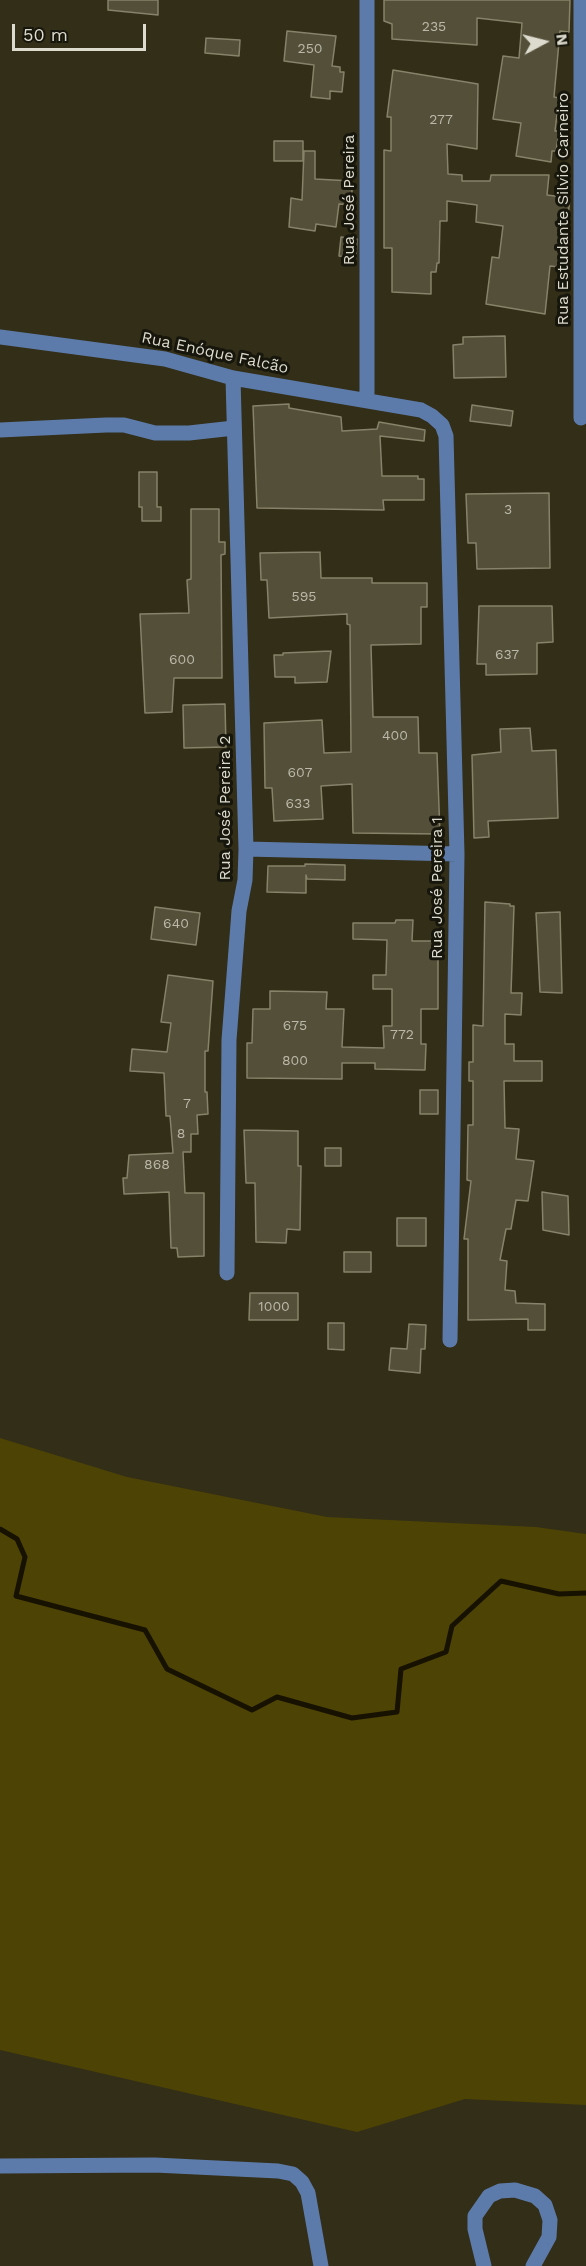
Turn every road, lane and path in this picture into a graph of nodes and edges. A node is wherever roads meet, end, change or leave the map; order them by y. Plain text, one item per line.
1 (367, 0) edge
2 (580, 0) edge
3 (0, 337) edge
4 (233, 378) junction
5 (367, 400) junction
6 (581, 417) dead end
7 (234, 428) junction
8 (0, 430) edge
9 (446, 436) joint
10 (246, 849) junction
11 (457, 854) junction
12 (227, 1273) dead end
13 (450, 1340) dead end
14 (0, 2166) edge
15 (321, 2266) edge
16 (484, 2266) edge
17 (533, 2266) edge

1 - 5 street, Rua José Pereira
2 - 6 street, Rua Estudante Silvio Carneiro
3 - 4 street, Rua Enóque Falcão
4 - 5 street, Rua Enóque Falcão
4 - 7 street, Rua José Pereira 2
5 - 9 street, Rua Enóque Falcão
7 - 8 street
7 - 10 street, Rua José Pereira 2
9 - 11 street, Rua José Pereira 1
10 - 11 street
10 - 12 street, Rua José Pereira 2
11 - 13 street, Rua José Pereira 1
14 - 15 street
16 - 17 street

